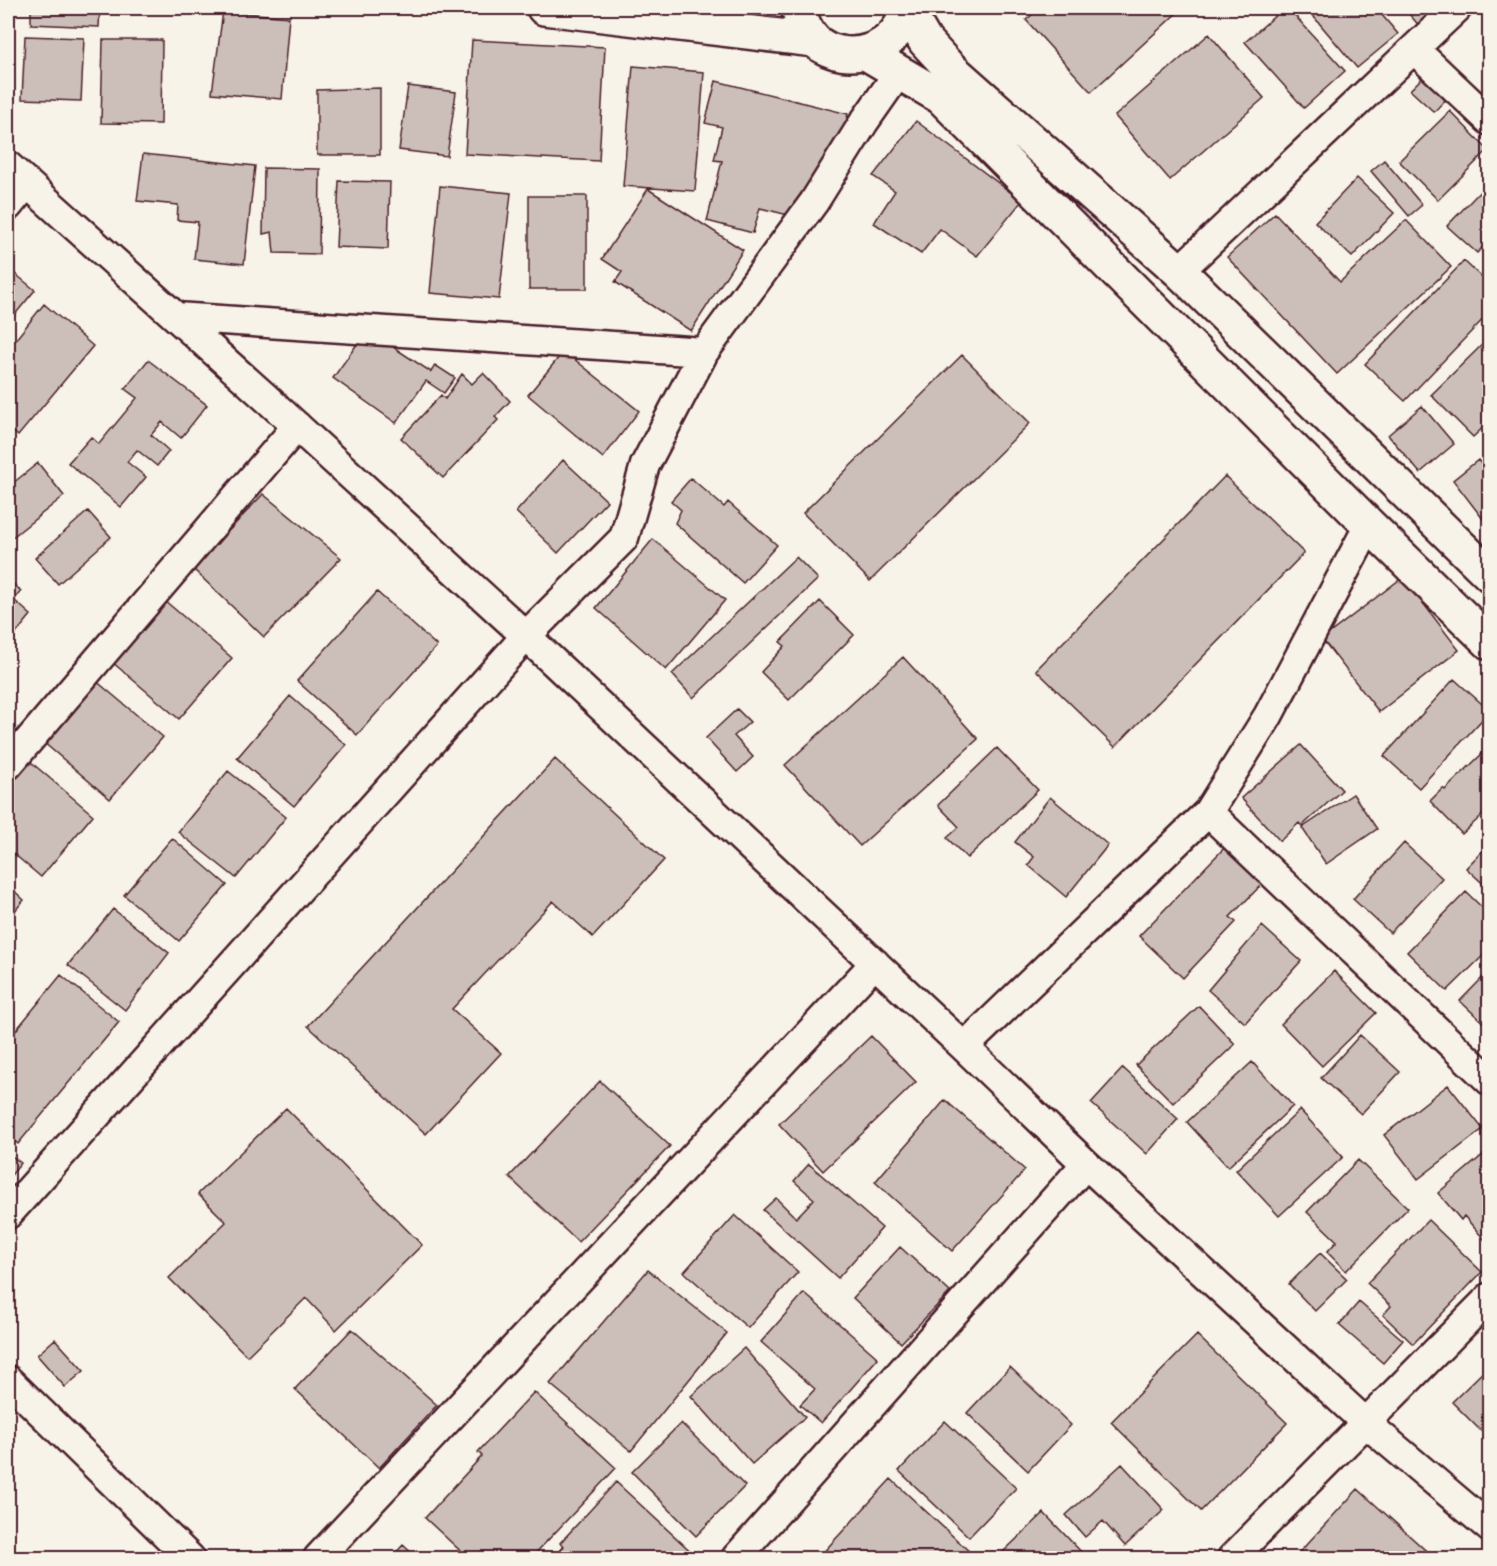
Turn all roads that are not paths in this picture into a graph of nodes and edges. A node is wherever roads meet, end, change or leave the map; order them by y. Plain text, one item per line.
1 (544, 8) edge
2 (798, 8) edge
3 (1457, 8) edge
4 (908, 9) edge
5 (814, 40) junction
6 (1414, 49) junction
7 (866, 53) junction
8 (899, 72) junction
9 (1490, 121) edge
10 (17, 174) edge
11 (8, 206) edge
12 (1179, 271) junction
13 (176, 317) junction
14 (704, 352) junction
15 (297, 426) junction
16 (1369, 525) junction
17 (1490, 576) edge
18 (526, 636) junction
19 (1490, 643) edge
20 (8, 765) edge
21 (1208, 812) junction
22 (875, 963) junction
23 (964, 1047) junction
24 (1490, 1081) edge
25 (1086, 1164) junction
26 (8, 1214) edge
27 (1490, 1297) edge
28 (8, 1380) edge
29 (1366, 1423) junction
30 (1490, 1528) edge
31 (190, 1558) edge
32 (318, 1558) edge
33 (736, 1558) edge
34 (1232, 1558) edge

1 - 5 street
2 - 5 street
3 - 6 street
4 - 7 street
4 - 12 street
5 - 7 street
6 - 9 street
6 - 12 street
7 - 8 street
8 - 14 street
8 - 16 street
10 - 11 street
10 - 13 street
12 - 17 street
13 - 14 street
13 - 15 street
14 - 18 street
15 - 18 street
15 - 20 street
16 - 19 street
16 - 21 street
18 - 22 street
18 - 26 street
21 - 23 street
21 - 24 street
22 - 23 street
22 - 32 street
23 - 25 street
25 - 29 street
25 - 33 street
27 - 29 street
28 - 31 street
29 - 30 street
29 - 34 street

